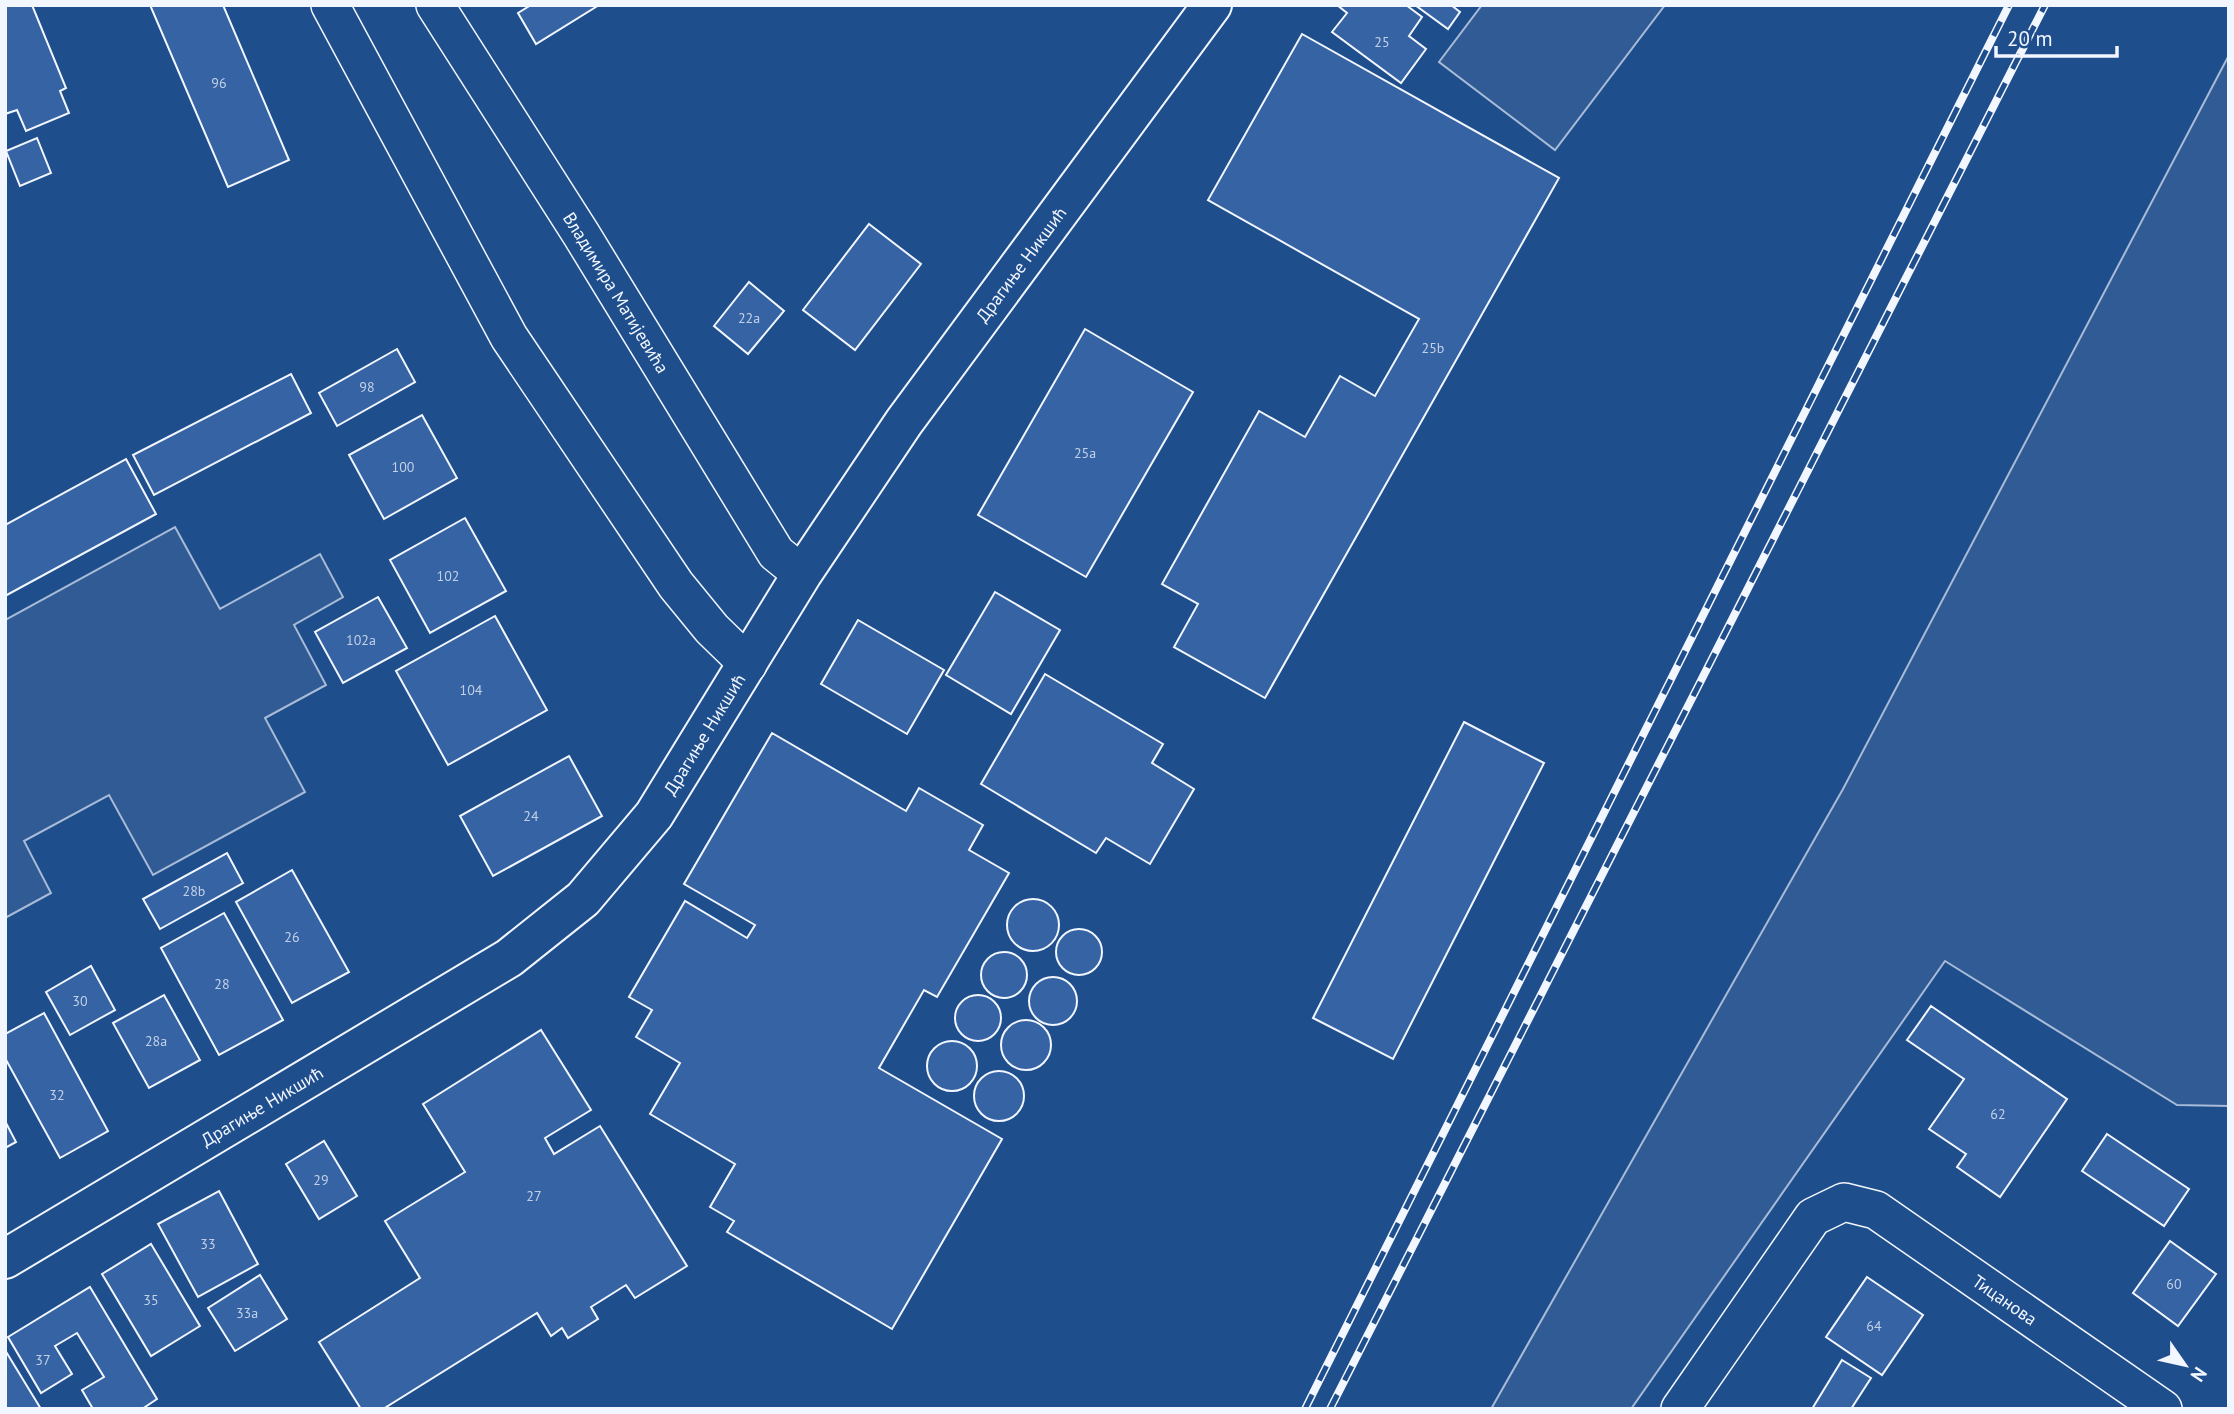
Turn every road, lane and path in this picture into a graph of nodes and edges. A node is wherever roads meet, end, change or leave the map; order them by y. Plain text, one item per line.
1 (330, 5) edge
2 (435, 5) edge
3 (1212, 5) edge
4 (802, 574) junction
5 (748, 664) junction
6 (5, 1259) edge
7 (1680, 1409) edge
8 (2163, 1409) edge

1 - 5 street
2 - 4 street, Владимира Матијевића
3 - 4 street, Драгиње Никшић
4 - 5 street, Драгиње Никшић
5 - 6 street, Драгиње Никшић
7 - 8 street, Тицанова

